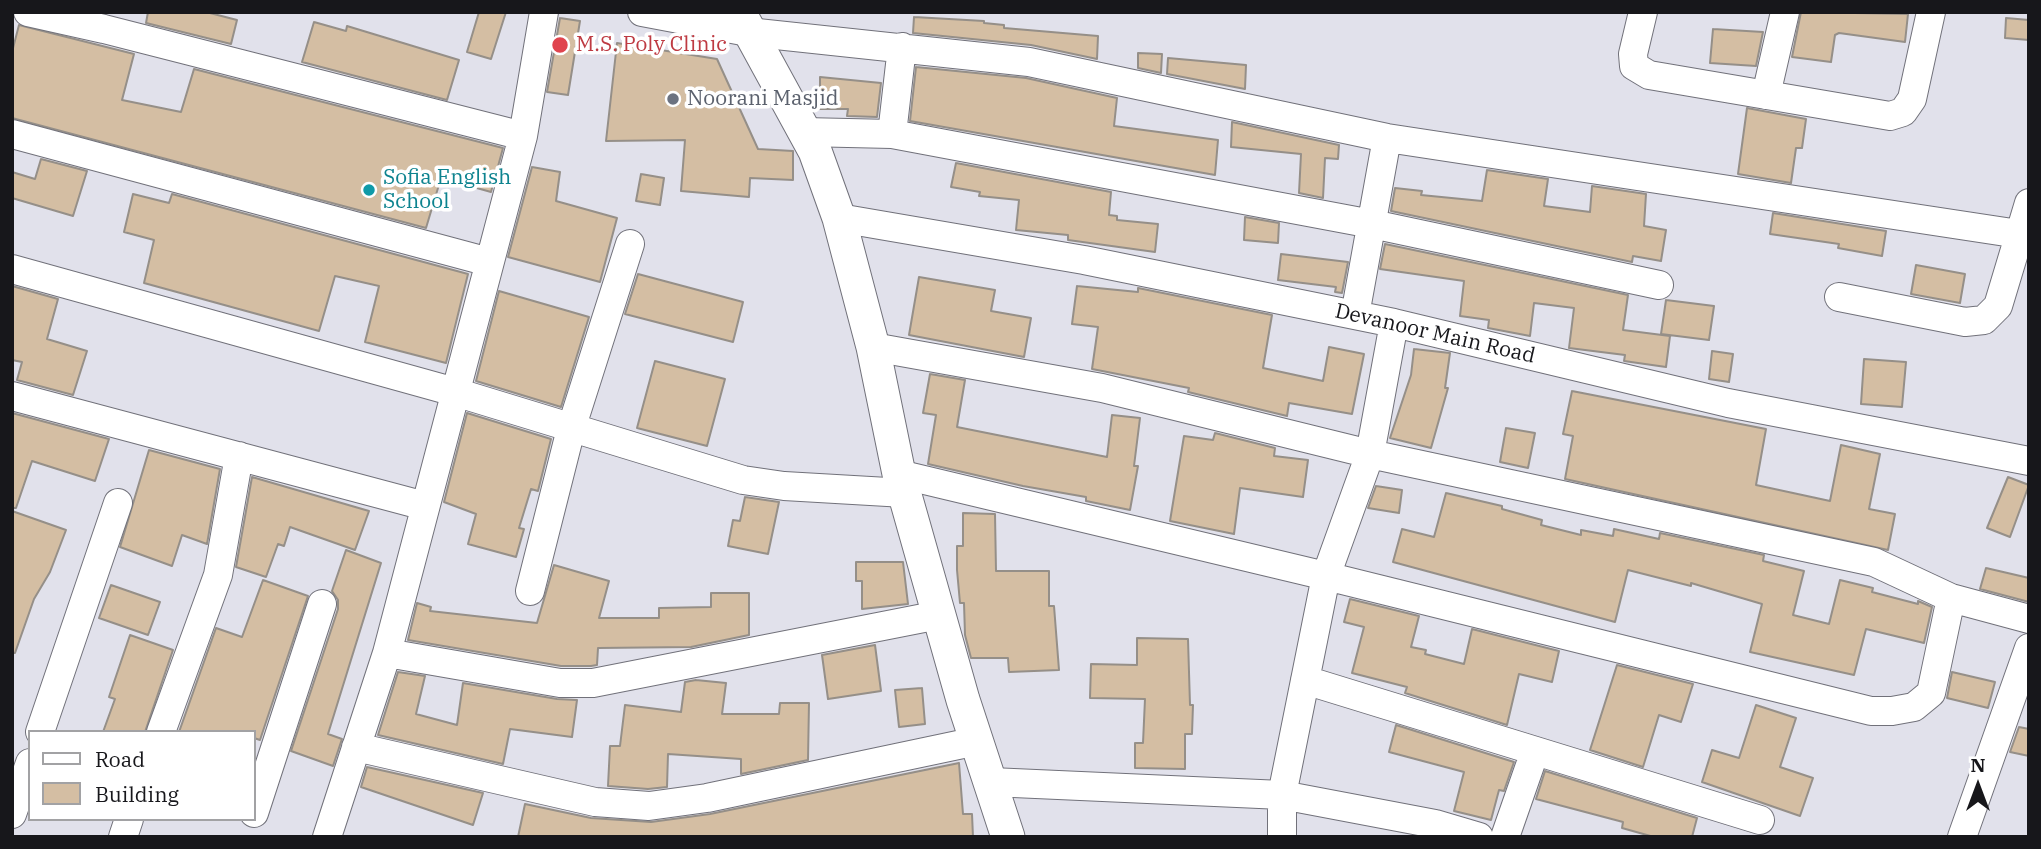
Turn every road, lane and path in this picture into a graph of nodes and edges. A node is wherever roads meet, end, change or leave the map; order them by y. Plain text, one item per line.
1 (28, 12) edge
2 (544, 12) edge
3 (642, 12) edge
4 (1643, 12) edge
5 (1785, 12) edge
6 (1931, 12) edge
7 (744, 22) edge
8 (902, 47) junction
9 (1766, 95) junction
10 (804, 132) junction
11 (12, 134) edge
12 (892, 134) junction
13 (523, 136) junction
14 (1387, 138) junction
15 (2029, 203) edge
16 (839, 218) junction
17 (1371, 225) junction
18 (2019, 233) junction
19 (629, 244) dead end
20 (489, 262) junction
21 (12, 269) edge
22 (1659, 285) dead end
23 (1839, 297) dead end
24 (1355, 315) junction
25 (1394, 323) junction
26 (873, 347) junction
27 (454, 392) junction
28 (12, 396) edge
29 (571, 429) junction
30 (1370, 454) junction
31 (239, 456) junction
32 (2029, 461) edge
33 (902, 484) junction
34 (118, 503) dead end
35 (425, 506) junction
36 (1326, 576) junction
37 (530, 591) dead end
38 (1951, 598) junction
39 (323, 604) dead end
40 (939, 615) junction
41 (2029, 619) edge
42 (2029, 648) edge
43 (387, 653) junction
44 (1305, 680) junction
45 (41, 730) edge
46 (162, 730) edge
47 (977, 741) junction
48 (356, 747) junction
49 (1535, 751) junction
50 (28, 769) edge
51 (991, 782) junction
52 (1282, 794) junction
53 (256, 807) edge
54 (12, 814) edge
55 (1760, 820) dead end
56 (327, 837) edge
57 (1008, 837) edge
58 (1282, 837) edge
59 (1479, 837) edge
60 (1505, 837) edge
61 (1962, 837) edge

1 - 13 street
2 - 13 street
3 - 7 street
4 - 9 street
5 - 9 street
6 - 9 street
7 - 8 street
7 - 10 street
8 - 12 street
8 - 14 street
10 - 12 street
10 - 16 street
11 - 20 street
12 - 17 street
13 - 20 street
14 - 17 street
14 - 18 street
15 - 18 street
16 - 24 street, Devanoor Main Road
16 - 26 street
17 - 22 street
17 - 24 street
18 - 23 street
19 - 29 street
20 - 27 street
21 - 27 street
24 - 25 street, Devanoor Main Road
25 - 30 street
25 - 32 street, Devanoor Main Road
26 - 30 street
26 - 33 street
27 - 29 street
27 - 35 street
28 - 31 street
29 - 33 street
29 - 37 street
30 - 36 street
30 - 38 street
31 - 35 street
31 - 46 street
33 - 36 street
33 - 40 street
34 - 45 street
35 - 43 street
36 - 38 street
36 - 44 street
38 - 41 street
39 - 53 street
40 - 43 street
40 - 47 street
42 - 61 street
43 - 48 street
44 - 49 street
44 - 52 street
47 - 48 street
47 - 51 street
48 - 56 street
49 - 55 street
49 - 60 street
50 - 54 street
51 - 52 street
51 - 57 street
52 - 58 street
52 - 59 street

